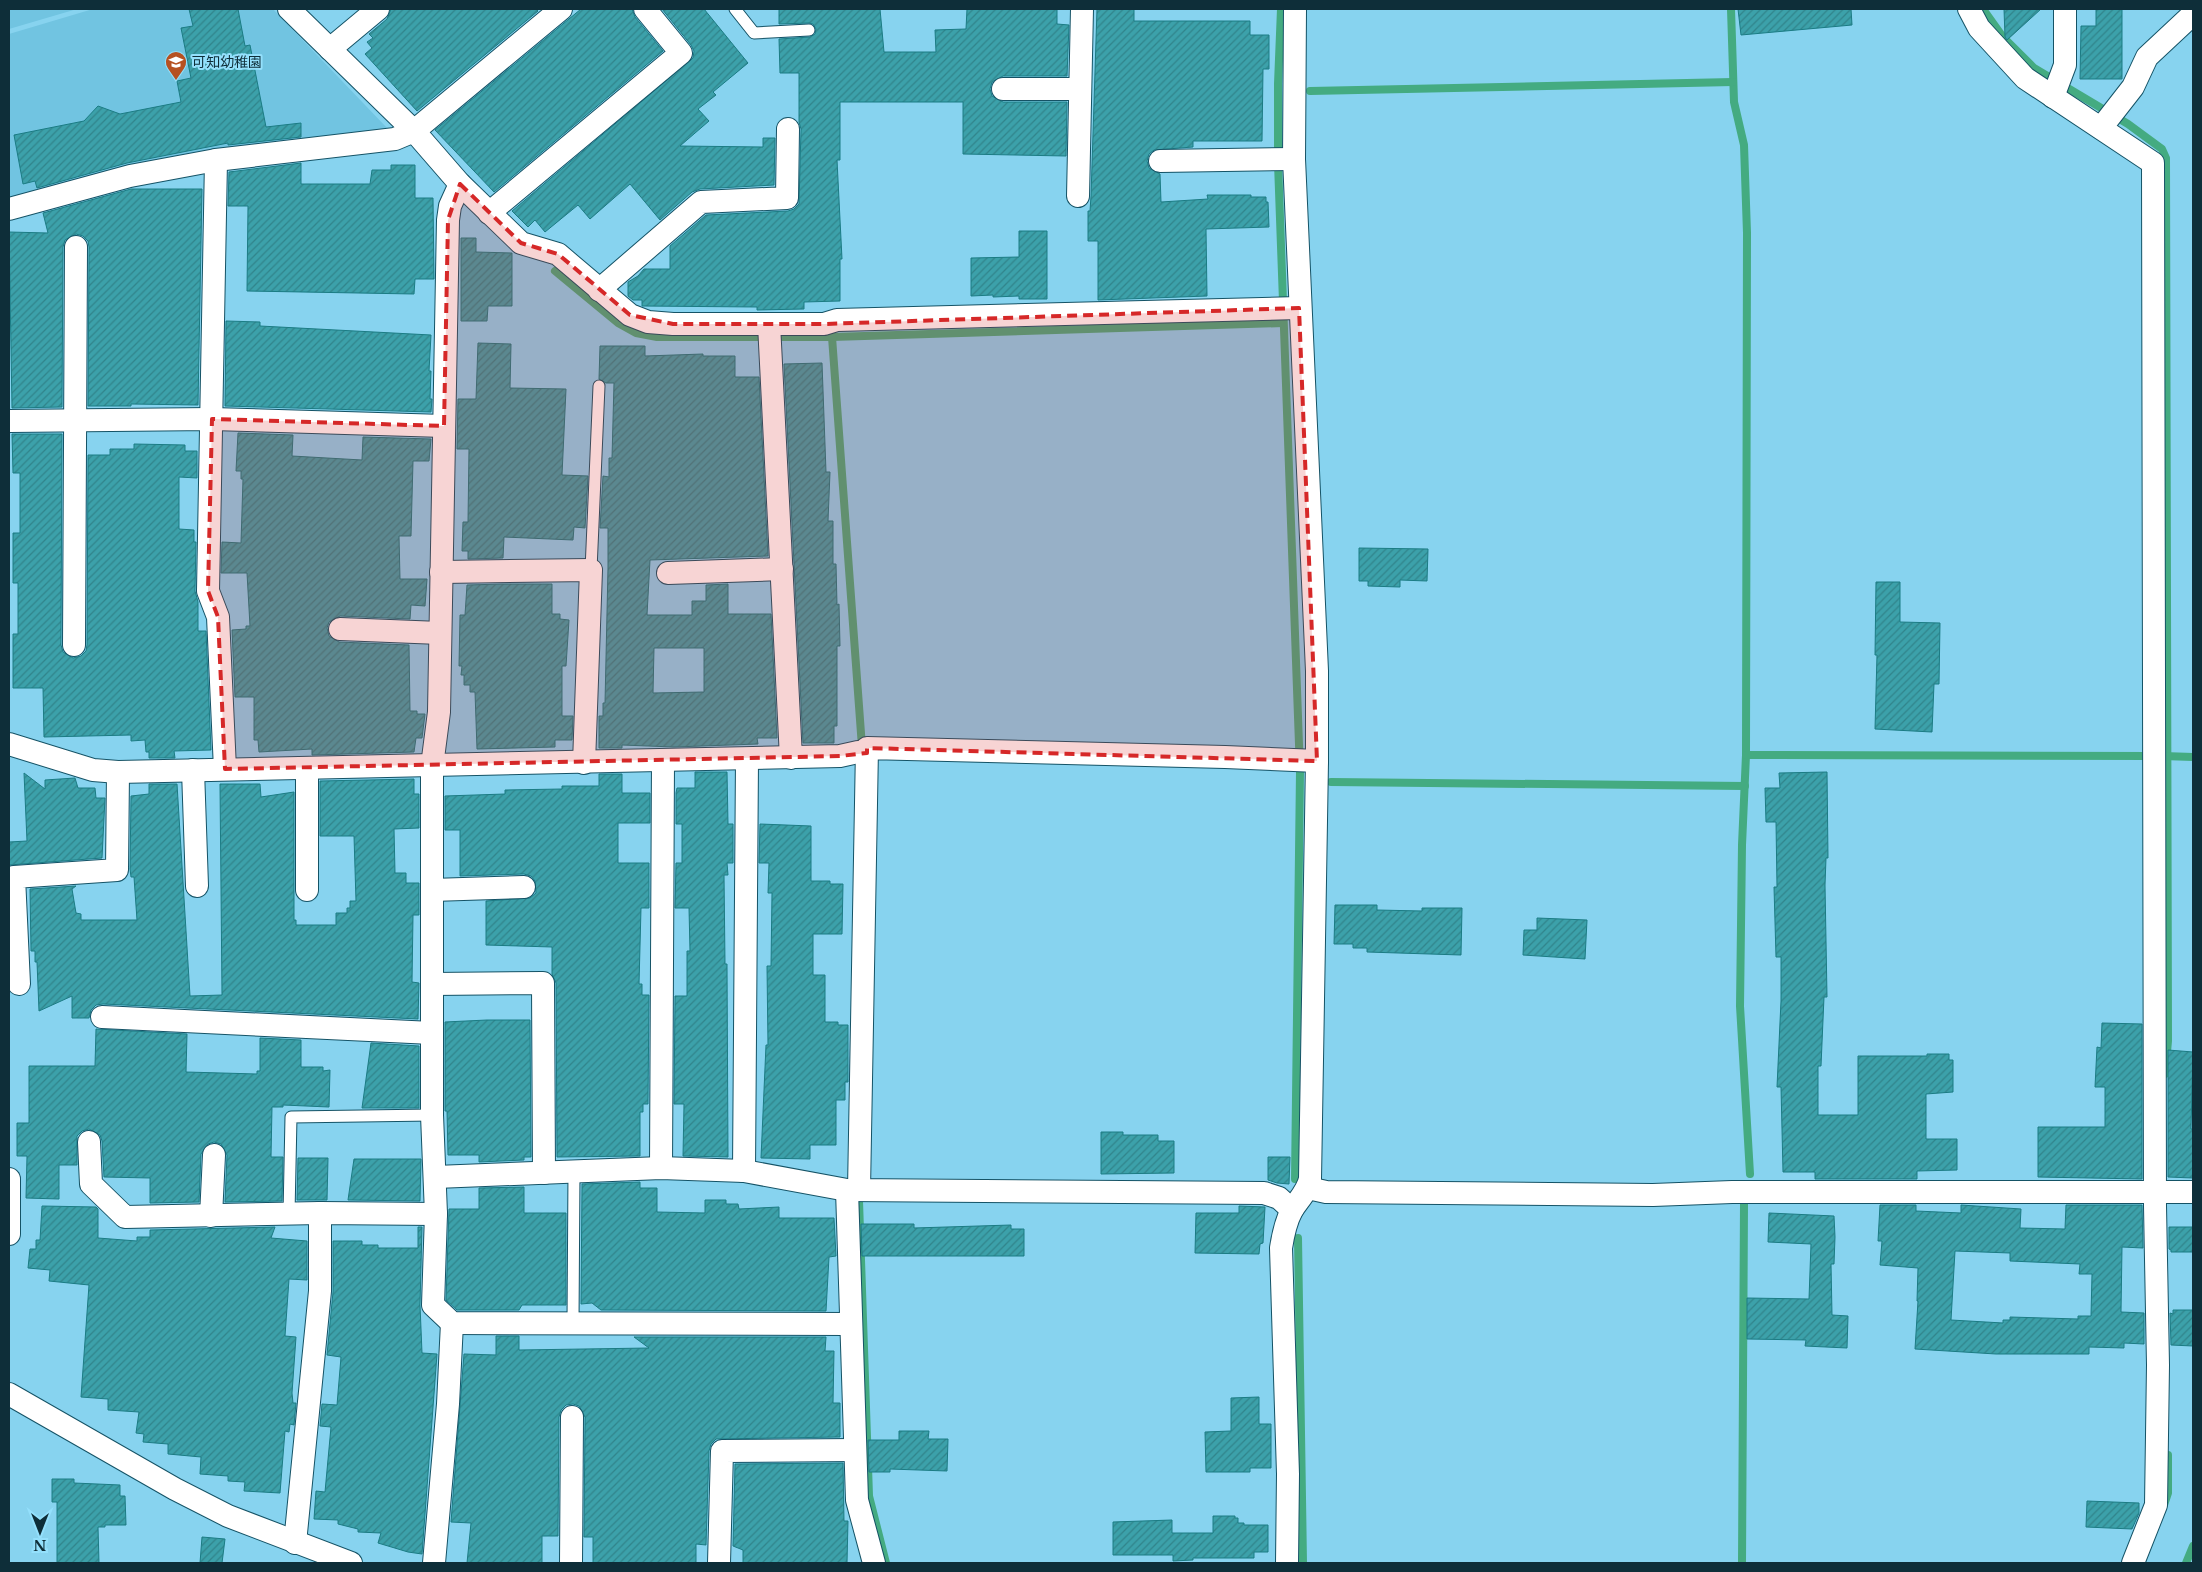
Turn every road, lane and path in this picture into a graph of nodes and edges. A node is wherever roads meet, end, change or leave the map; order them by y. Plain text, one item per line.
1 (289, 9) edge
2 (378, 9) edge
3 (561, 9) edge
4 (645, 9) edge
5 (736, 9) edge
6 (1082, 9) edge
7 (1295, 9) edge
8 (1969, 9) edge
9 (2065, 9) edge
10 (2193, 14) edge
11 (809, 30) dead end
12 (330, 49) junction
13 (2057, 86) junction
14 (1003, 89) dead end
15 (1080, 89) junction
16 (2108, 119) junction
17 (788, 129) dead end
18 (414, 131) junction
19 (1283, 159) junction
20 (216, 160) junction
21 (1160, 161) dead end
22 (460, 184) junction
23 (1078, 196) dead end
24 (9, 209) edge
25 (489, 213) junction
26 (76, 247) dead end
27 (600, 290) junction
28 (1288, 309) junction
29 (770, 333) junction
30 (599, 386) dead end
31 (212, 419) junction
32 (9, 421) edge
33 (75, 421) junction
34 (444, 426) junction
35 (782, 569) junction
36 (591, 570) junction
37 (441, 572) junction
38 (668, 573) dead end
39 (340, 628) dead end
40 (440, 633) junction
41 (74, 645) dead end
42 (9, 744) edge
43 (863, 753) junction
44 (791, 758) junction
45 (747, 759) junction
46 (1305, 761) junction
47 (663, 762) junction
48 (584, 763) junction
49 (432, 766) junction
50 (306, 768) junction
51 (225, 769) junction
52 (193, 770) junction
53 (118, 772) junction
54 (197, 886) dead end
55 (524, 887) dead end
56 (306, 890) dead end
57 (432, 890) junction
58 (19, 984) dead end
59 (432, 984) junction
60 (102, 1017) dead end
61 (432, 1033) junction
62 (432, 1115) junction
63 (89, 1142) dead end
64 (214, 1155) dead end
65 (662, 1168) junction
66 (744, 1171) junction
67 (574, 1172) junction
68 (544, 1173) junction
69 (436, 1177) junction
70 (9, 1179) edge
71 (1308, 1188) junction
72 (853, 1190) junction
73 (2193, 1192) edge
74 (2156, 1193) junction
75 (1292, 1210) junction
76 (289, 1214) junction
77 (320, 1214) junction
78 (436, 1214) junction
79 (211, 1216) junction
80 (9, 1234) edge
81 (452, 1323) junction
82 (573, 1323) junction
83 (850, 1324) junction
84 (9, 1394) edge
85 (572, 1417) dead end
86 (856, 1450) junction
87 (295, 1542) junction
88 (351, 1563) edge
89 (434, 1563) edge
90 (570, 1563) edge
91 (719, 1563) edge
92 (874, 1563) edge
93 (1287, 1563) edge
94 (2133, 1563) edge

1 - 12 street
2 - 12 street
3 - 18 street
4 - 25 street
5 - 11 lane
6 - 15 street
7 - 19 street
8 - 13 street
9 - 13 street
10 - 16 street
12 - 18 street
13 - 16 street
14 - 15 street
15 - 23 street
16 - 74 street
17 - 27 street
18 - 20 street
18 - 22 street
19 - 21 street
19 - 28 street
20 - 24 street
20 - 31 street
22 - 25 street
22 - 34 street
25 - 27 street
26 - 33 street
27 - 29 street
28 - 29 street
28 - 46 street
29 - 35 street
30 - 36 lane
31 - 33 street
31 - 34 street
31 - 51 street
32 - 33 street
33 - 41 street
34 - 37 street
35 - 38 street
35 - 44 street
36 - 37 street
36 - 48 street
37 - 40 street
39 - 40 street
40 - 49 street
42 - 53 street
43 - 44 street
43 - 46 street
43 - 72 street
44 - 45 street
45 - 47 street
45 - 66 street
46 - 71 street
47 - 48 street
47 - 65 street
48 - 49 street
49 - 50 street
49 - 57 street
50 - 51 street
50 - 56 street
51 - 52 street
52 - 53 street
52 - 54 street
53 - 58 street
55 - 57 street
57 - 59 street
59 - 61 street
59 - 68 street
60 - 61 street
61 - 62 street
62 - 69 street
62 - 76 lane
63 - 79 street
64 - 79 street
65 - 66 street
65 - 67 street
66 - 72 street
67 - 68 street
67 - 82 lane
68 - 69 street
69 - 78 street
70 - 80 street
71 - 74 street
71 - 75 street
72 - 75 street
72 - 83 street
73 - 74 street
74 - 94 street
75 - 93 street
76 - 77 street
76 - 79 street
77 - 78 street
77 - 87 street
78 - 81 street
81 - 82 street
81 - 89 street
82 - 83 street
83 - 86 street
84 - 87 street
85 - 90 street
86 - 91 street
86 - 92 street
87 - 88 street

